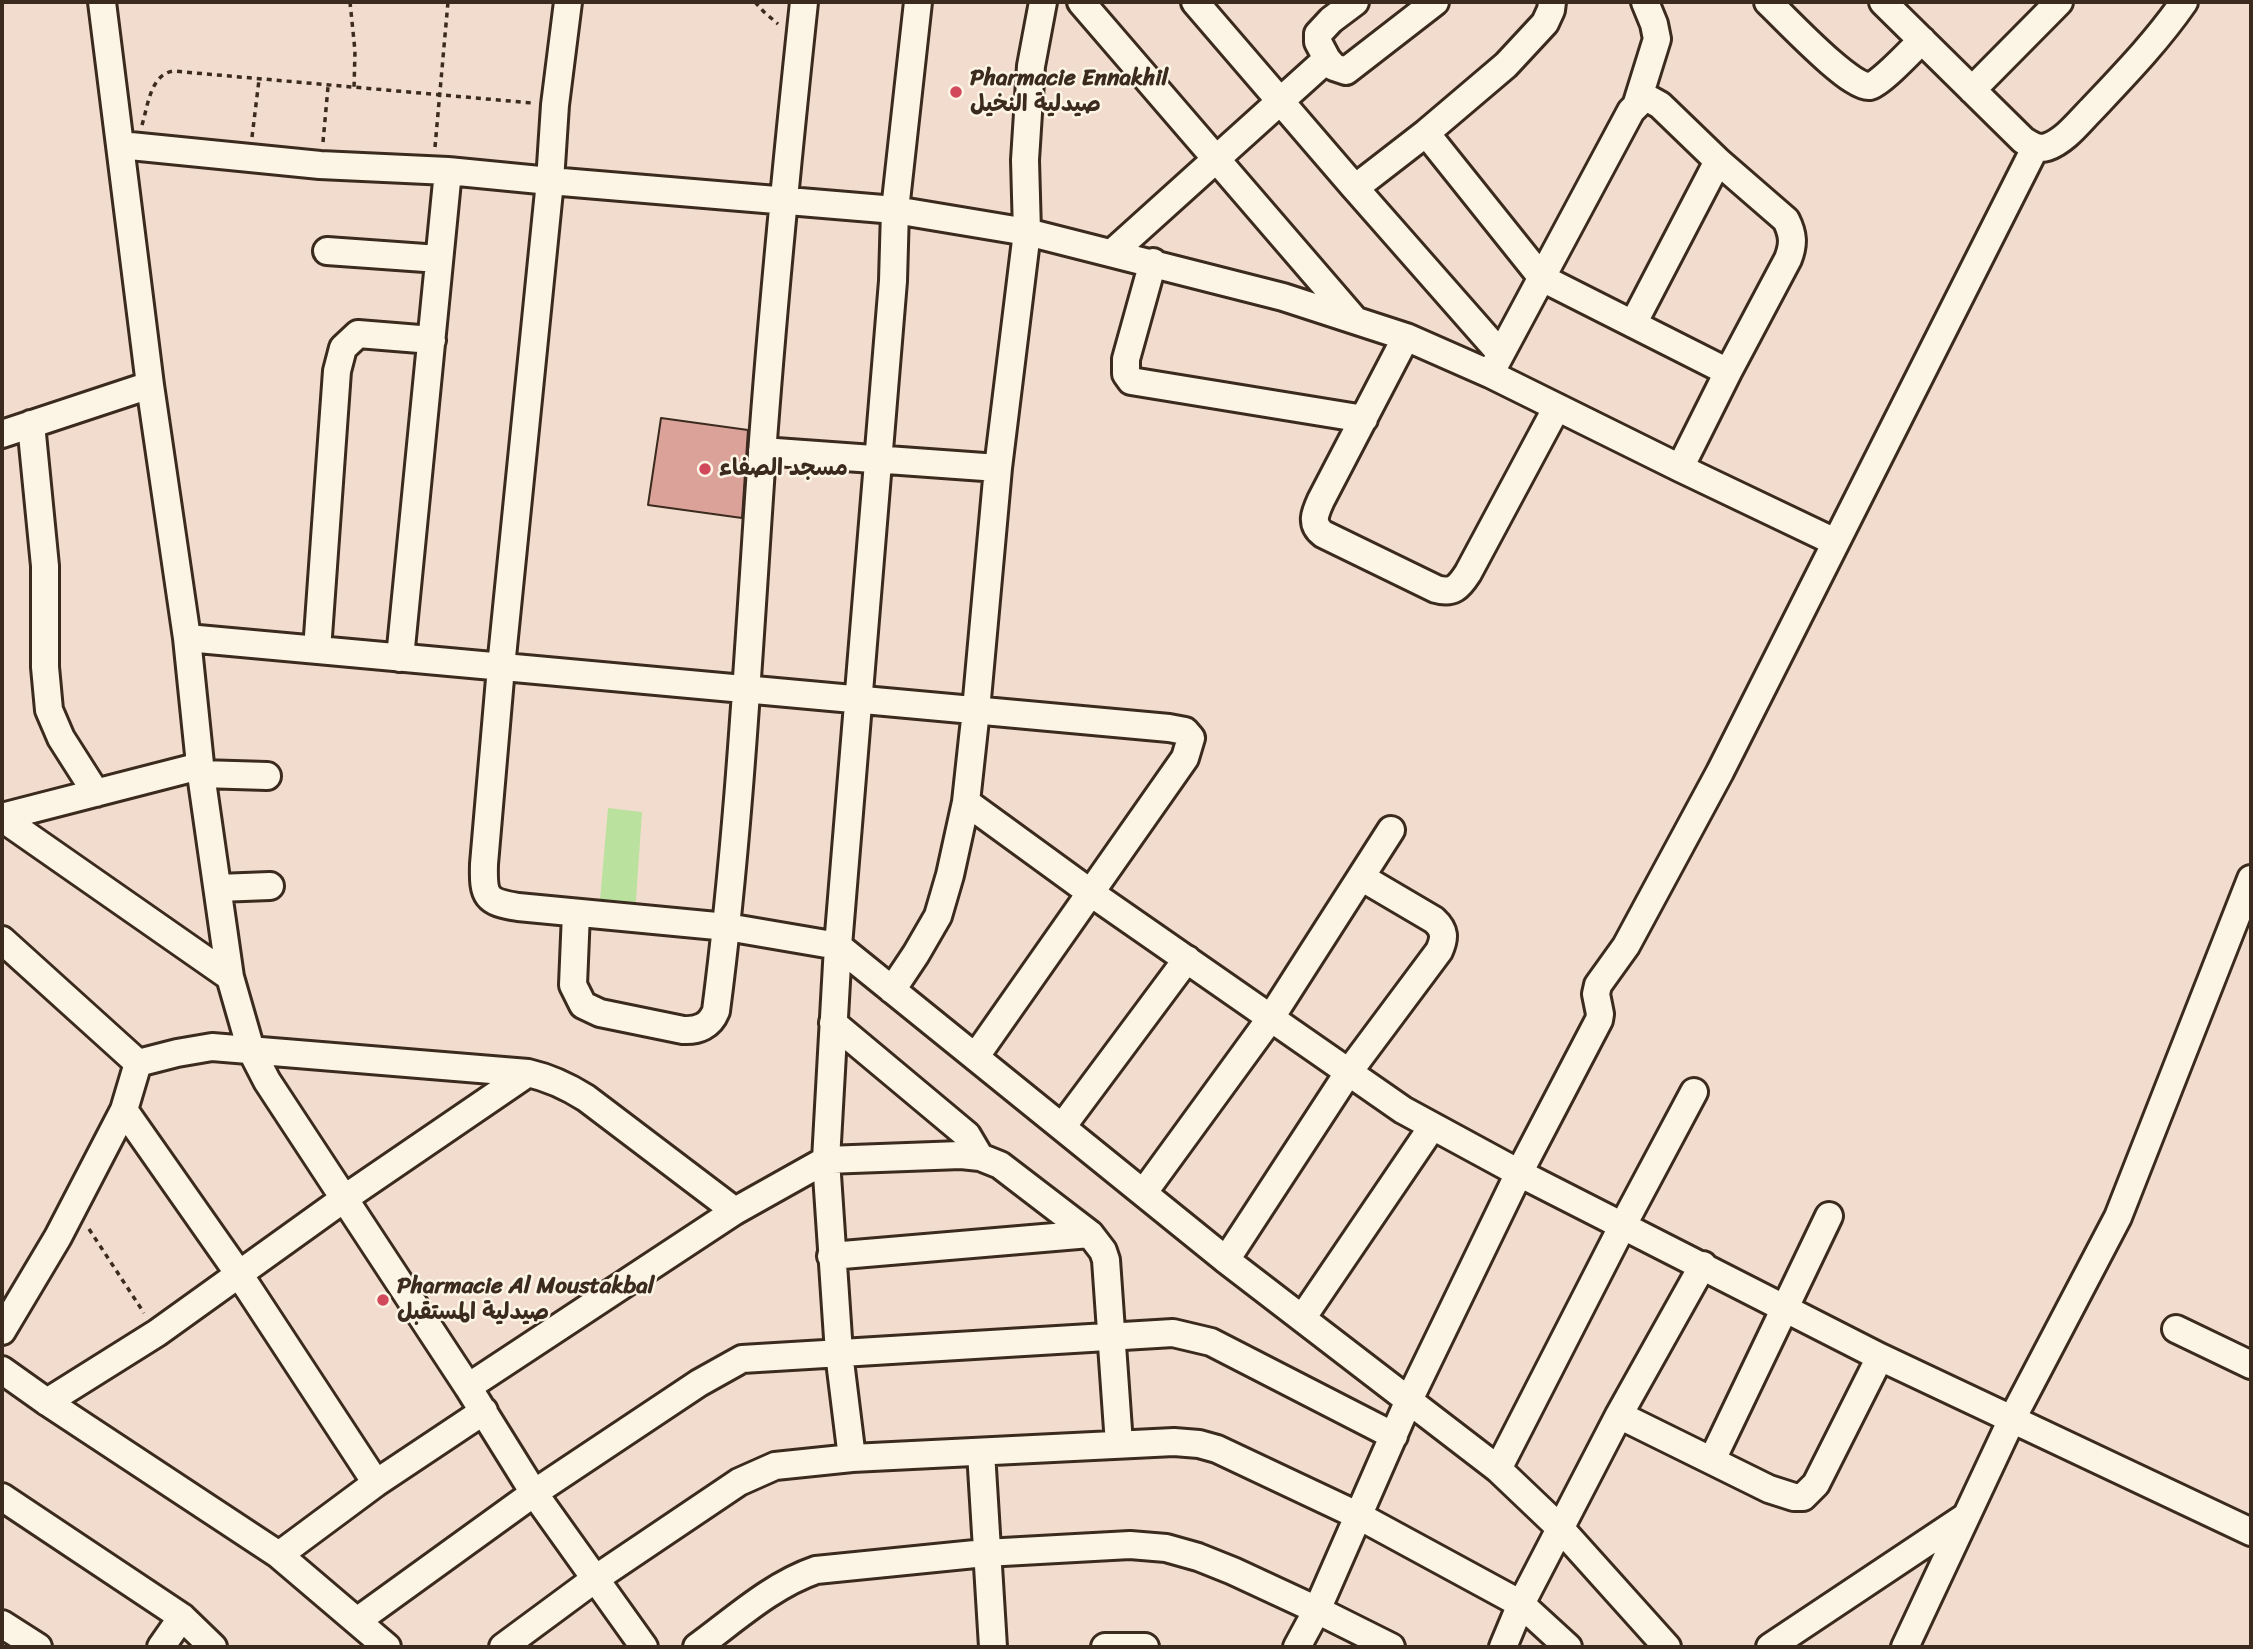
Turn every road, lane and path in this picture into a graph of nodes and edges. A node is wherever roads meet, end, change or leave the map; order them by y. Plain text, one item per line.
1 (102, 2) edge
2 (350, 2) edge
3 (448, 2) edge
4 (568, 2) edge
5 (755, 2) edge
6 (804, 2) edge
7 (918, 2) edge
8 (1043, 2) edge
9 (1081, 2) edge
10 (1355, 2) edge
11 (1435, 2) edge
12 (1552, 2) edge
13 (1645, 2) edge
14 (1768, 2) edge
15 (1884, 2) edge
16 (2059, 2) edge
17 (1199, 3) edge
18 (2169, 8) edge
19 (801, 28) junction
20 (1922, 40) junction
21 (1327, 59) junction
22 (259, 80) junction
23 (328, 86) junction
24 (354, 89) junction
25 (1972, 90) junction
26 (439, 96) junction
27 (1279, 102) junction
28 (1637, 103) junction
29 (555, 105) junction
30 (1426, 133) junction
31 (129, 146) junction
32 (2035, 148) junction
33 (249, 158) junction
34 (1216, 161) junction
35 (1718, 161) junction
36 (320, 165) junction
37 (440, 171) junction
38 (551, 181) junction
39 (1355, 188) junction
40 (783, 200) junction
41 (895, 210) junction
42 (1027, 232) junction
43 (327, 251) dead end
44 (1112, 253) junction
45 (439, 259) junction
46 (1153, 262) junction
47 (1542, 278) junction
48 (1354, 319) junction
49 (1633, 324) junction
50 (1405, 337) junction
51 (432, 340) junction
52 (1495, 363) junction
53 (1728, 372) junction
54 (150, 385) junction
55 (1557, 407) junction
56 (1364, 419) junction
57 (31, 424) junction
58 (2, 434) edge
59 (762, 451) junction
60 (879, 459) junction
61 (998, 468) junction
62 (1680, 468) junction
63 (1835, 542) junction
64 (187, 638) junction
65 (317, 650) junction
66 (400, 658) junction
67 (501, 667) junction
68 (747, 689) junction
69 (858, 699) junction
70 (976, 710) junction
71 (201, 770) junction
72 (267, 776) dead end
73 (96, 793) junction
74 (966, 802) junction
75 (2, 817) edge
76 (1391, 830) dead end
77 (1361, 877) junction
78 (2251, 879) edge
79 (270, 886) dead end
80 (218, 888) junction
81 (1091, 893) junction
82 (576, 913) junction
83 (727, 927) junction
84 (2, 940) edge
85 (838, 946) junction
86 (1187, 959) junction
87 (230, 977) junction
88 (892, 990) junction
89 (1270, 1019) junction
90 (833, 1023) junction
91 (251, 1050) junction
92 (976, 1056) junction
93 (138, 1063) junction
94 (528, 1073) junction
95 (1348, 1073) junction
96 (1694, 1092) dead end
97 (124, 1110) junction
98 (1062, 1126) junction
99 (1432, 1127) junction
100 (980, 1157) junction
101 (826, 1160) junction
102 (1519, 1173) junction
103 (1144, 1192) junction
104 (345, 1198) junction
105 (74, 1207) junction
106 (734, 1211) junction
107 (1829, 1216) dead end
108 (1623, 1225) junction
109 (1090, 1234) junction
110 (831, 1256) junction
111 (1226, 1260) junction
112 (1703, 1265) junction
113 (239, 1273) junction
114 (1783, 1309) junction
115 (1303, 1317) junction
116 (2176, 1329) dead end
117 (2, 1331) edge
118 (157, 1333) junction
119 (1110, 1335) junction
120 (839, 1353) junction
121 (1880, 1357) junction
122 (2251, 1365) edge
123 (2, 1370) edge
124 (468, 1387) junction
125 (1409, 1400) junction
126 (47, 1402) junction
127 (484, 1411) junction
128 (1619, 1415) junction
129 (2012, 1419) junction
130 (1394, 1436) junction
131 (1119, 1444) junction
132 (981, 1452) junction
133 (852, 1458) junction
134 (1712, 1460) junction
135 (1498, 1469) junction
136 (376, 1483) junction
137 (534, 1493) junction
138 (2, 1497) edge
139 (1359, 1516) junction
140 (1966, 1516) junction
141 (1561, 1530) junction
142 (2251, 1532) edge
143 (985, 1553) junction
144 (279, 1555) junction
145 (595, 1579) junction
146 (1521, 1604) junction
147 (1317, 1610) junction
148 (182, 1617) junction
149 (357, 1620) junction
150 (2, 1624) edge
151 (1804, 1638) edge
152 (38, 1647) edge
153 (161, 1647) edge
154 (213, 1647) edge
155 (387, 1647) edge
156 (503, 1647) edge
157 (644, 1647) edge
158 (697, 1647) edge
159 (993, 1647) edge
160 (1105, 1647) edge
161 (1145, 1647) edge
162 (1297, 1647) edge
163 (1391, 1647) edge
164 (1503, 1647) edge
165 (1568, 1647) edge
166 (1667, 1647) edge
167 (1770, 1647) edge
168 (1905, 1647) edge

1 - 31 street
2 - 24 path
3 - 26 path
4 - 29 street
5 - 19 path
6 - 19 street
7 - 41 street
8 - 42 street
9 - 34 street
10 - 21 street
11 - 21 street
12 - 30 street
13 - 28 street
14 - 20 street
15 - 20 street
16 - 25 street
17 - 27 street
18 - 32 street
19 - 40 street
20 - 25 street
21 - 27 street
22 - 23 path
22 - 31 path
22 - 33 path
23 - 24 path
23 - 36 path
24 - 26 path
25 - 32 street
26 - 29 path
26 - 37 path
27 - 34 street
27 - 39 street
28 - 35 street
28 - 47 street
29 - 38 street
30 - 39 street
30 - 47 street
31 - 33 street
31 - 54 street
32 - 63 street
33 - 36 street
34 - 44 street
34 - 48 street
35 - 49 street
35 - 53 street
36 - 37 street
37 - 38 street
37 - 45 street
38 - 40 street
38 - 67 street
39 - 52 street
40 - 41 street
40 - 59 street
41 - 42 street
41 - 60 street
42 - 44 street
42 - 61 street
43 - 45 street
44 - 46 street
45 - 51 street
46 - 48 street
46 - 56 street
47 - 49 street
47 - 52 street
48 - 50 street
49 - 53 street
50 - 52 street
50 - 56 street
51 - 65 street
51 - 66 street
52 - 55 street
53 - 62 street
54 - 57 street
54 - 64 street
55 - 56 street
55 - 62 street
57 - 58 street
57 - 73 street
59 - 60 street
59 - 68 street
60 - 61 street
60 - 69 street
61 - 70 street
62 - 63 street
63 - 102 street
64 - 65 street
64 - 71 street
65 - 66 street
66 - 67 street
67 - 68 street
67 - 82 street
68 - 69 street
68 - 83 street
69 - 70 street
69 - 85 street
70 - 74 street
70 - 81 street
71 - 72 street
71 - 73 street
71 - 80 street
73 - 75 street
74 - 81 street
74 - 88 street
75 - 87 street
76 - 77 street
77 - 89 street
77 - 95 street
78 - 129 street
79 - 80 street
80 - 87 street
81 - 86 street
81 - 92 street
82 - 83 street
82 - 83 street
83 - 85 street
84 - 93 street
85 - 88 street
85 - 90 street
86 - 89 street
86 - 98 street
87 - 91 street
88 - 92 street
89 - 95 street
89 - 103 street
90 - 100 street
90 - 101 street
91 - 93 street
91 - 94 street
91 - 104 street
92 - 98 street
93 - 97 street
94 - 104 street
94 - 106 street
95 - 99 street
95 - 111 street
96 - 108 street
97 - 105 street
97 - 113 street
98 - 103 street
99 - 102 street
99 - 115 street
100 - 101 street
100 - 109 street
101 - 106 street
101 - 110 street
102 - 108 street
102 - 125 street
103 - 111 street
104 - 113 street
104 - 124 street
105 - 117 street
105 - 118 path
106 - 124 street
107 - 114 street
108 - 112 street
108 - 135 street
109 - 110 street
109 - 119 street
110 - 120 street
111 - 115 street
112 - 114 street
112 - 128 street
113 - 118 street
113 - 136 street
114 - 121 street
114 - 134 street
115 - 125 street
116 - 122 street
118 - 126 street
119 - 120 street
119 - 130 street
119 - 131 street
120 - 133 street
120 - 137 street
121 - 129 street
121 - 134 street
123 - 126 street
124 - 127 street
125 - 130 street
125 - 135 street
126 - 144 street
127 - 136 street
127 - 137 street
128 - 134 street
128 - 141 street
129 - 140 street
129 - 142 street
130 - 139 street
131 - 132 street
131 - 139 street
132 - 133 street
132 - 143 street
133 - 145 street
135 - 141 street
136 - 144 street
137 - 145 street
137 - 149 street
138 - 148 street
139 - 146 street
139 - 147 street
140 - 151 street
140 - 168 street
141 - 146 street
141 - 166 street
143 - 147 street
143 - 158 street
143 - 159 street
144 - 149 street
145 - 156 street
145 - 157 street
146 - 164 street
146 - 165 street
147 - 162 street
147 - 163 street
148 - 153 street
148 - 154 street
149 - 155 street
150 - 152 street
151 - 167 street
160 - 161 street

